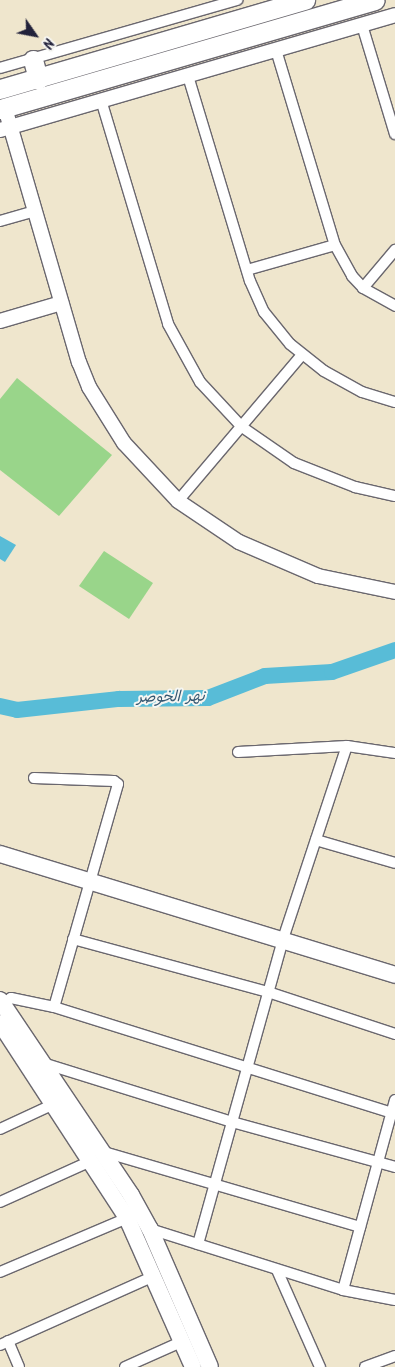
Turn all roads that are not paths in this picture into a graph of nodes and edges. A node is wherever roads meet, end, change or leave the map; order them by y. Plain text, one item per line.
1 (237, 0) edge
2 (305, 0) edge
3 (374, 0) edge
4 (206, 4) edge
5 (395, 15) edge
6 (362, 25) junction
7 (276, 50) junction
8 (33, 60) junction
9 (0, 68) edge
10 (188, 76) junction
11 (38, 79) junction
12 (0, 89) edge
13 (101, 100) junction
14 (3, 109) edge
15 (5, 128) edge
16 (395, 134) edge
17 (35, 211) junction
18 (0, 221) edge
19 (335, 245) junction
20 (395, 250) edge
21 (247, 270) junction
22 (363, 288) junction
23 (62, 304) junction
24 (395, 306) edge
25 (0, 321) edge
26 (302, 355) junction
27 (395, 402) edge
28 (242, 427) junction
29 (395, 496) edge
30 (178, 501) junction
31 (395, 592) edge
32 (347, 746) junction
33 (238, 752) dead end
34 (395, 752) edge
35 (34, 778) dead end
36 (316, 840) junction
37 (0, 854) edge
38 (395, 863) edge
39 (90, 882) junction
40 (73, 939) junction
41 (282, 939) junction
42 (395, 975) edge
43 (268, 992) junction
44 (1, 1002) edge
45 (54, 1007) junction
46 (0, 1023) edge
47 (395, 1034) edge
48 (46, 1064) junction
49 (246, 1069) junction
50 (395, 1100) edge
51 (54, 1104) junction
52 (393, 1113) edge
53 (232, 1122) junction
54 (0, 1129) edge
55 (98, 1157) junction
56 (376, 1161) junction
57 (395, 1167) edge
58 (214, 1185) junction
59 (0, 1202) edge
60 (127, 1218) junction
61 (360, 1227) junction
62 (150, 1229) junction
63 (198, 1244) junction
64 (277, 1270) junction
65 (0, 1272) edge
66 (152, 1277) junction
67 (342, 1290) junction
68 (395, 1300) edge
69 (181, 1342) junction
70 (4, 1343) edge
71 (395, 1356) edge
72 (19, 1367) edge
73 (125, 1367) edge
74 (193, 1367) edge
75 (210, 1367) edge
76 (320, 1367) edge
77 (364, 1367) edge

1 - 4 street
2 - 11 highway
3 - 14 highway
4 - 8 street
5 - 6 street
6 - 7 street
6 - 16 street
7 - 10 street
7 - 19 street
8 - 9 street
8 - 11 highway
10 - 13 street
10 - 21 street
11 - 12 highway
13 - 15 street
13 - 28 street
14 - 15 street
15 - 17 street
17 - 18 street
17 - 23 street
19 - 21 street
19 - 22 street
20 - 22 street
21 - 26 street
22 - 24 street
23 - 25 street
23 - 30 street
26 - 27 street
26 - 28 street
28 - 29 street
28 - 30 street
30 - 31 street
32 - 33 street
32 - 34 street
32 - 36 street
35 - 39 street
36 - 38 street
36 - 41 street
37 - 39 main road
39 - 40 street
39 - 41 main road
40 - 43 street
40 - 45 street
41 - 42 main road
41 - 43 street
43 - 47 street
43 - 49 street
44 - 45 street
44 - 48 main road
45 - 49 street
46 - 51 main road
48 - 53 street
48 - 55 main road
49 - 52 street
49 - 53 street
50 - 52 street
51 - 54 street
51 - 55 main road
52 - 56 street
53 - 56 street
53 - 58 street
55 - 58 street
55 - 59 street
55 - 60 main road
55 - 62 main road
56 - 57 street
56 - 61 street
58 - 61 street
58 - 63 street
60 - 65 street
60 - 66 main road
61 - 67 street
62 - 63 street
62 - 75 main road
63 - 64 street
64 - 67 street
64 - 76 street
66 - 69 main road
66 - 70 street
67 - 68 street
69 - 73 street
69 - 74 main road
70 - 72 street
71 - 77 street

